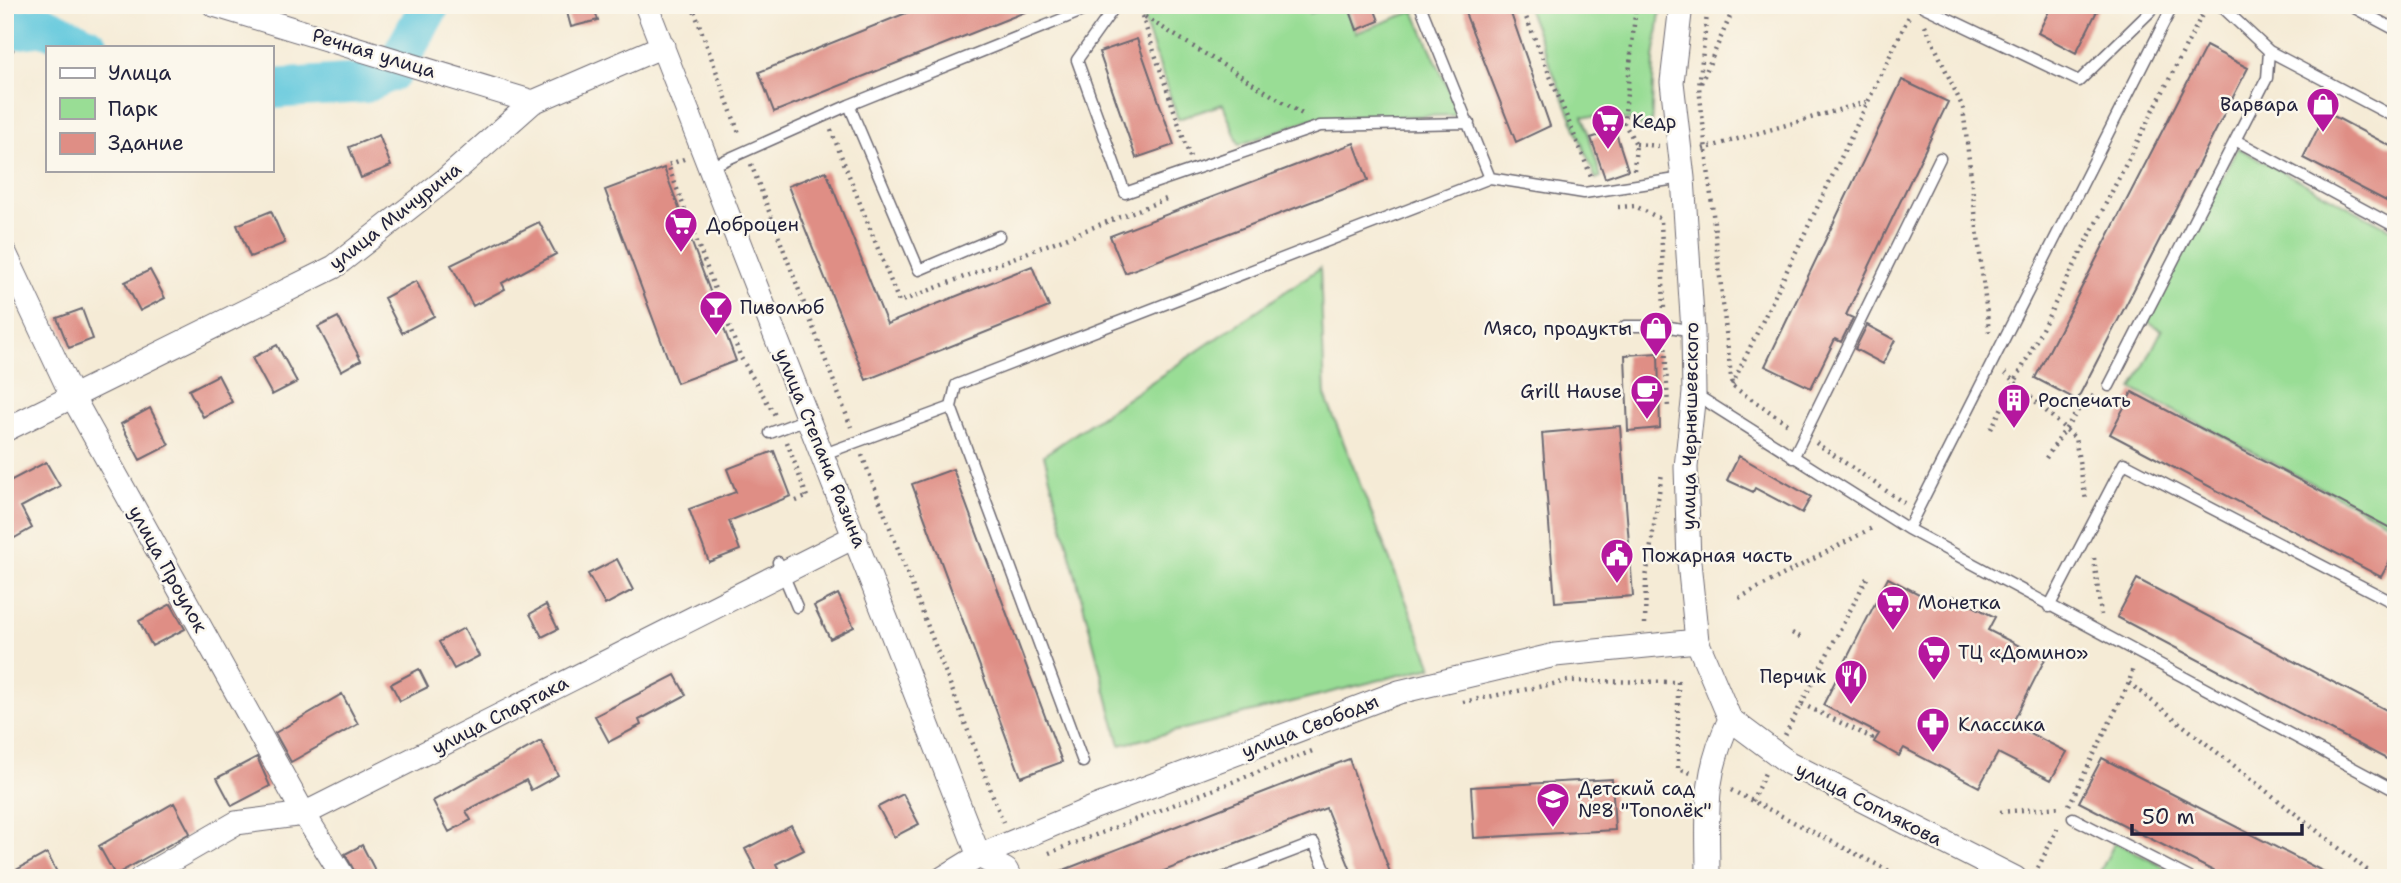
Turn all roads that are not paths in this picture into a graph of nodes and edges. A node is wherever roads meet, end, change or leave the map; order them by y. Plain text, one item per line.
1 (214, 5) edge
2 (646, 5) edge
3 (1097, 5) edge
4 (1116, 5) edge
5 (1420, 5) edge
6 (1681, 5) edge
7 (2157, 5) edge
8 (2173, 5) edge
9 (2220, 5) edge
10 (2349, 5) edge
11 (1920, 11) edge
12 (2396, 30) edge
13 (663, 46) junction
14 (2269, 51) junction
15 (533, 102) junction
16 (849, 105) junction
17 (2396, 118) edge
18 (1469, 123) junction
19 (2236, 141) junction
20 (1940, 158) dead end
21 (707, 159) junction
22 (1490, 178) junction
23 (1684, 178) junction
24 (2396, 226) edge
25 (999, 236) dead end
26 (5, 253) edge
27 (1625, 326) dead end
28 (1692, 331) junction
29 (2109, 386) road end
30 (1693, 393) junction
31 (71, 394) junction
32 (951, 407) junction
33 (809, 418) junction
34 (5, 429) edge
35 (770, 433) dead end
36 (824, 454) junction
37 (1793, 458) junction
38 (1908, 529) junction
39 (856, 536) junction
40 (780, 567) junction
41 (797, 607) dead end
42 (2049, 607) junction
43 (2396, 608) edge
44 (1697, 641) junction
45 (1730, 719) junction
46 (1083, 762) dead end
47 (2396, 791) edge
48 (304, 814) junction
49 (2068, 818) road end
50 (979, 856) junction
51 (949, 876) edge
52 (141, 878) edge
53 (344, 878) edge
54 (1010, 878) edge
55 (1223, 878) edge
56 (1329, 878) edge
57 (1708, 878) edge
58 (2015, 878) edge
59 (2190, 878) edge

1 - 15 street, Речная улица
2 - 13 street, улица Степана Разина
3 - 16 lane
4 - 18 lane
5 - 18 lane
6 - 23 street, улица Чернышевского
7 - 11 lane
8 - 38 lane
9 - 14 lane
10 - 12 lane
13 - 15 street, улица Мичурина
13 - 21 street, улица Степана Разина
14 - 17 lane
14 - 19 lane
15 - 31 street, улица Мичурина
16 - 21 lane
16 - 25 lane
18 - 22 lane
19 - 24 lane
19 - 29 lane
20 - 37 lane
21 - 33 street, улица Степана Разина
22 - 23 lane
22 - 32 lane
23 - 28 street, улица Чернышевского
26 - 31 street, улица Проулок
27 - 28 lane
28 - 30 street, улица Чернышевского
30 - 37 lane
30 - 44 street, улица Чернышевского
31 - 34 street, улица Мичурина
31 - 48 street, улица Проулок
32 - 36 lane
32 - 46 lane
33 - 35 lane
33 - 36 street, улица Степана Разина
36 - 39 street, улица Степана Разина
37 - 38 lane
38 - 42 lane
39 - 40 street, улица Спартака
39 - 50 street, улица Степана Разина
40 - 41 lane
40 - 48 street, улица Спартака
42 - 43 lane
42 - 47 lane
44 - 45 street, улица Чернышевского
44 - 50 street, улица Свободы
45 - 57 street
45 - 58 street, улица Соплякова
48 - 52 street, улица Спартака
48 - 53 street, улица Проулок
49 - 59 lane
50 - 51 street, улица Свободы
50 - 54 street
55 - 56 lane

